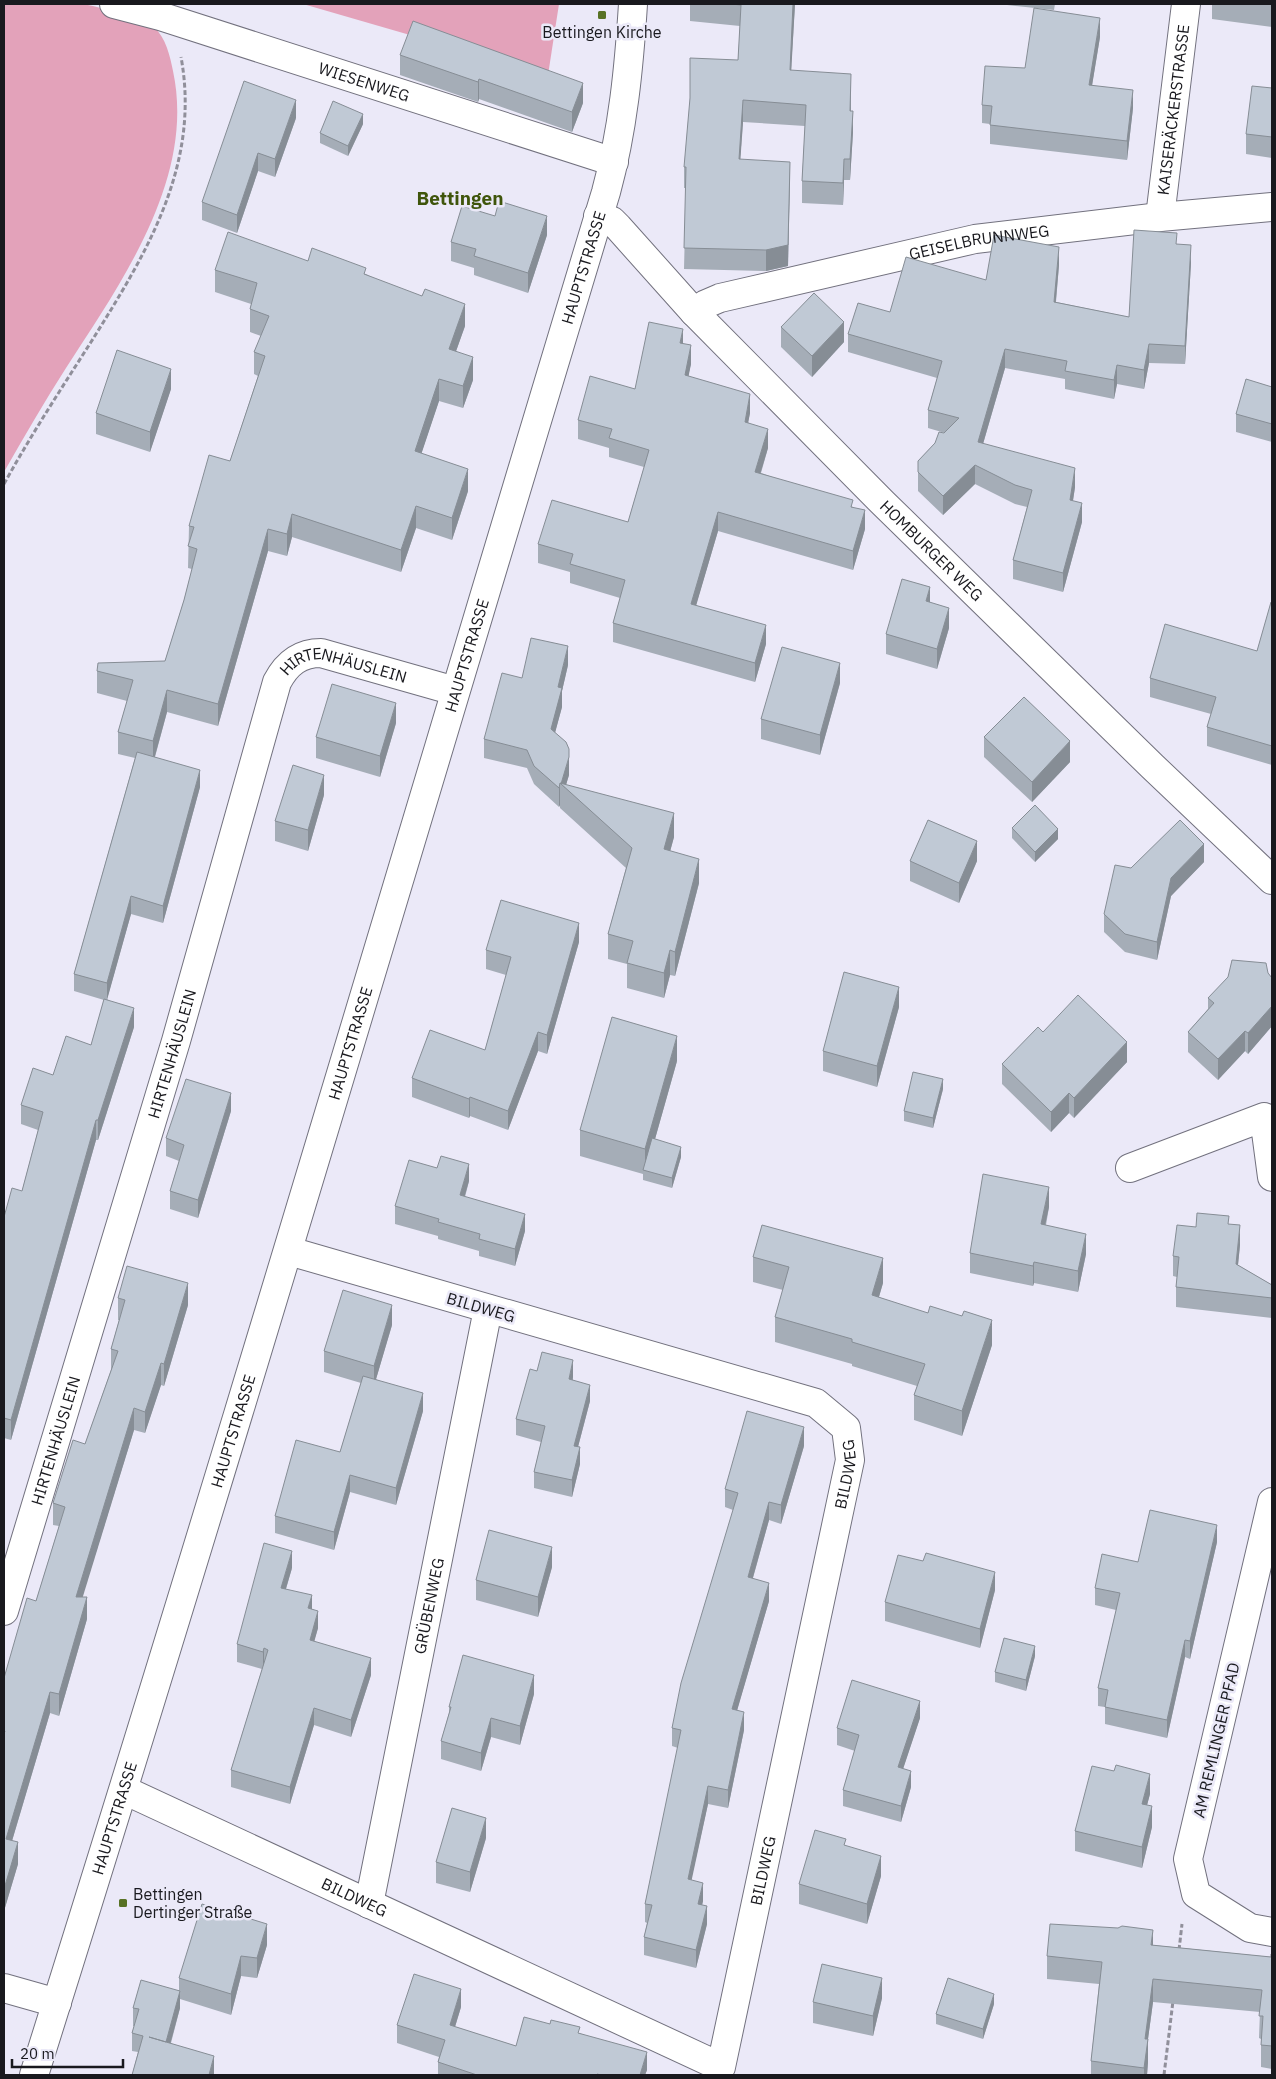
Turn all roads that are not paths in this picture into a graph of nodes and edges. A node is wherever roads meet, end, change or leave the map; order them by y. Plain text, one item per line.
1 (114, 4) edge
2 (633, 4) edge
3 (1186, 4) edge
4 (614, 162) junction
5 (1272, 207) edge
6 (598, 216) junction
7 (1160, 217) junction
8 (694, 312) junction
9 (455, 691) junction
10 (1272, 880) edge
11 (1268, 1113) edge
12 (1130, 1168) dead end
13 (1272, 1177) edge
14 (289, 1251) junction
15 (488, 1309) junction
16 (1272, 1502) edge
17 (4, 1612) edge
18 (124, 1790) junction
19 (369, 1904) junction
20 (1272, 1932) edge
21 (4, 1988) edge
22 (57, 2003) junction
23 (729, 2071) edge
24 (34, 2075) edge

1 - 4 street, WIESENWEG
2 - 4 street, HAUPTSTRASSE
3 - 7 street, KAISERÄCKERSTRASSE
4 - 6 street, HAUPTSTRASSE
5 - 7 street, GEISELBRUNNWEG
6 - 8 street, HOMBURGER WEG
6 - 9 street, HAUPTSTRASSE
7 - 8 street, GEISELBRUNNWEG
8 - 10 street, HOMBURGER WEG
9 - 14 street, HAUPTSTRASSE
9 - 17 street, HIRTENHÄUSLEIN
11 - 12 street
11 - 13 street
14 - 15 street, BILDWEG
14 - 18 street, HAUPTSTRASSE
15 - 19 street, GRÜBENWEG
15 - 23 street, BILDWEG
16 - 20 street, AM REMLINGER PFAD
18 - 19 street, BILDWEG
18 - 22 street, HAUPTSTRASSE
19 - 23 street, BILDWEG
21 - 22 street
22 - 24 street, HAUPTSTRASSE

